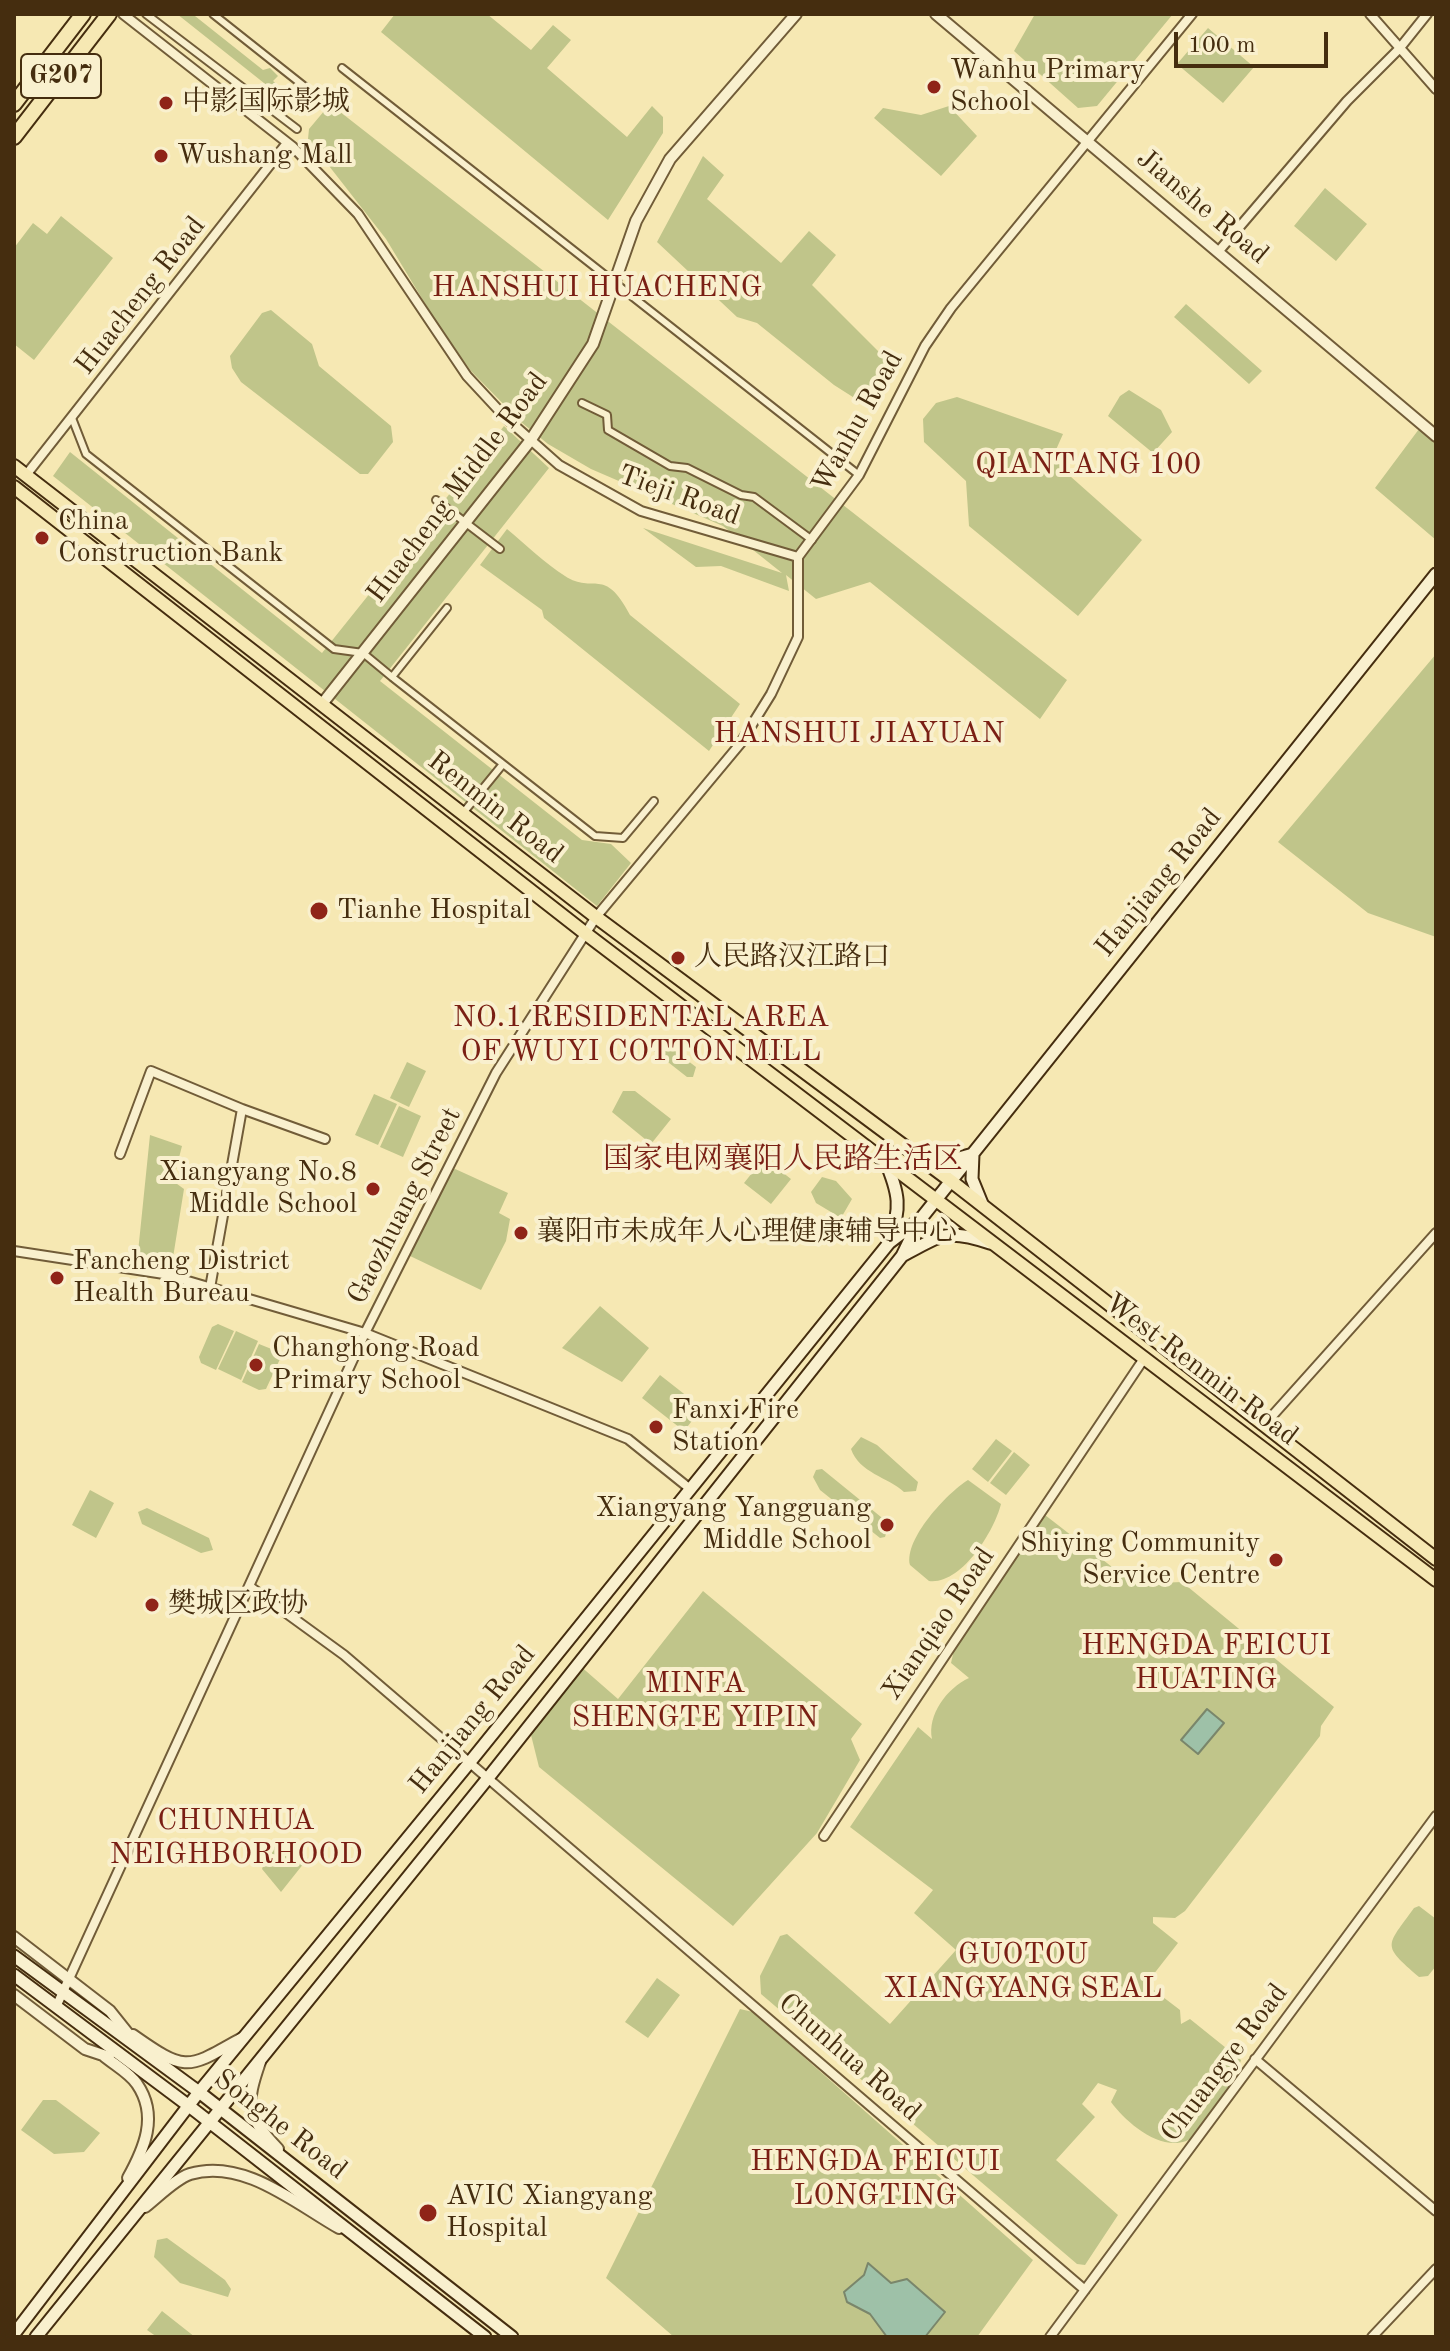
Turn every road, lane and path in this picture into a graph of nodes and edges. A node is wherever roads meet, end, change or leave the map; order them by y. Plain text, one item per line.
1 (83, 14) edge
2 (109, 14) edge
3 (123, 14) edge
4 (146, 14) edge
5 (213, 14) edge
6 (796, 14) edge
7 (936, 14) edge
8 (1192, 14) edge
9 (1370, 14) edge
10 (1427, 14) edge
11 (1399, 49) junction
12 (342, 68) dead end
13 (1436, 89) edge
14 (319, 98) dead end
15 (14, 104) edge
16 (297, 129) dead end
17 (14, 137) edge
18 (1087, 141) junction
19 (287, 143) junction
20 (1218, 252) junction
21 (615, 283) junction
22 (582, 403) dead end
23 (72, 418) junction
24 (1436, 436) edge
25 (530, 441) junction
26 (14, 466) edge
27 (26, 475) junction
28 (859, 475) junction
29 (14, 487) edge
30 (436, 500) dead end
31 (466, 522) junction
32 (812, 540) junction
33 (500, 549) dead end
34 (798, 557) junction
35 (1436, 574) edge
36 (447, 608) dead end
37 (363, 653) junction
38 (392, 677) junction
39 (322, 704) junction
40 (503, 764) junction
41 (654, 801) dead end
42 (463, 813) junction
43 (596, 917) junction
44 (585, 933) junction
45 (242, 1109) junction
46 (325, 1139) dead end
47 (911, 1151) junction
48 (120, 1154) dead end
49 (973, 1154) junction
50 (885, 1159) junction
51 (951, 1181) junction
52 (937, 1198) junction
53 (983, 1206) junction
54 (919, 1221) junction
55 (1436, 1233) edge
56 (889, 1243) junction
57 (996, 1245) junction
58 (14, 1251) edge
59 (902, 1256) junction
60 (210, 1288) junction
61 (365, 1333) junction
62 (1145, 1357) junction
63 (1264, 1425) junction
64 (689, 1488) junction
65 (1436, 1559) edge
66 (1436, 1580) edge
67 (249, 1586) junction
68 (470, 1762) junction
69 (488, 1778) junction
70 (1436, 1816) edge
71 (824, 1836) dead end
72 (14, 1937) edge
73 (14, 1956) edge
74 (14, 1975) edge
75 (69, 1979) junction
76 (63, 1993) junction
77 (14, 1995) edge
78 (56, 2007) junction
79 (124, 2028) junction
80 (244, 2037) junction
81 (143, 2052) junction
82 (264, 2053) junction
83 (103, 2055) junction
84 (1255, 2059) junction
85 (134, 2065) junction
86 (199, 2092) junction
87 (189, 2106) junction
88 (218, 2108) junction
89 (208, 2121) junction
90 (299, 2171) junction
91 (116, 2201) junction
92 (1436, 2211) edge
93 (137, 2213) junction
94 (359, 2239) junction
95 (1436, 2269) edge
96 (1085, 2290) junction
97 (14, 2334) edge
98 (36, 2337) edge
99 (485, 2337) edge
100 (512, 2337) edge
101 (1050, 2337) edge
102 (1372, 2337) edge

1 - 15 highway, G207
2 - 17 highway, G207
3 - 19 street, Tieji Road
4 - 16 street
5 - 14 street
6 - 21 street, Huacheng Middle Road
7 - 18 street, Jianshe Road
8 - 18 street, Wanhu Road
9 - 11 street
10 - 11 street
11 - 13 street
11 - 20 street
12 - 21 street
18 - 20 street, Jianshe Road
18 - 28 street, Wanhu Road
19 - 23 street, Huacheng Road
19 - 25 street, Tieji Road
20 - 24 street, Jianshe Road
21 - 25 street, Huacheng Middle Road
21 - 28 street
22 - 32 street
23 - 27 street, Huacheng Road
23 - 37 street
25 - 31 street, Huacheng Middle Road
25 - 34 street, Tieji Road
26 - 27 main road, Renmin Road
27 - 39 main road, Renmin Road
28 - 32 street, Wanhu Road
29 - 44 main road, Renmin Road
30 - 31 street
31 - 33 street
31 - 37 street, Huacheng Middle Road
32 - 34 street, Wanhu Road
34 - 43 street
35 - 49 main road, Hanjiang Road
36 - 38 street
37 - 38 street
37 - 39 street, Huacheng Middle Road
38 - 40 street
39 - 42 main road, Renmin Road
40 - 41 street
40 - 42 street
42 - 43 main road, Renmin Road
43 - 44 street, Gaozhuang Street
43 - 47 main road, Renmin Road
44 - 50 main road, Renmin Road
44 - 61 street, Gaozhuang Street
45 - 46 street
45 - 48 street
45 - 60 street
47 - 49 main road
47 - 51 main road, Renmin Road
49 - 51 main road, Hanjiang Road
49 - 53 main road
50 - 52 main road, Renmin Road
50 - 56 main road
51 - 52 main road, Hanjiang Road
51 - 53 main road, Renmin Road
52 - 54 main road, Hanjiang Road
52 - 57 main road, West Renmin Road
53 - 63 main road, Renmin Road
54 - 56 main road, Hanjiang Road
54 - 59 main road, Hanjiang Road
55 - 63 street
56 - 64 main road, Hanjiang Road
57 - 59 main road
57 - 62 main road, West Renmin Road
58 - 60 street
59 - 69 main road, Hanjiang Road
60 - 61 street
61 - 64 street
61 - 67 street, Gaozhuang Street
62 - 66 main road, West Renmin Road
62 - 71 street, Xianqiao Road
63 - 65 main road, Renmin Road
64 - 68 main road, Hanjiang Road
67 - 68 street
67 - 75 street, Gaozhuang Street
68 - 69 street
68 - 80 main road, Hanjiang Road
69 - 82 main road, Hanjiang Road
69 - 96 street, Chunhua Road
70 - 84 street, Chuangye Road
72 - 75 street
73 - 76 main road, Songhe Road
74 - 78 main road, Songhe Road
75 - 76 street, Gaozhuang Street
75 - 79 street
76 - 78 street, Gaozhuang Street
76 - 81 main road, Songhe Road
77 - 83 street
78 - 85 main road, Songhe Road
79 - 80 street
79 - 81 street
80 - 86 main road, Hanjiang Road
81 - 86 main road, Songhe Road
82 - 88 main road, Hanjiang Road
82 - 90 street
83 - 85 street
83 - 91 street
84 - 92 street
84 - 96 street, Chuangye Road
85 - 87 main road, Songhe Road
86 - 87 main road, Hanjiang Road
86 - 88 main road, Songhe Road
87 - 89 main road, Songhe Road
87 - 91 main road, Hanjiang Road
88 - 89 main road, Hanjiang Road
88 - 90 main road, Songhe Road
89 - 93 main road, Hanjiang Road
89 - 94 main road, Songhe Road
90 - 100 main road, Songhe Road
91 - 97 main road, Hanjiang Road
93 - 94 street
93 - 98 main road, Hanjiang Road
94 - 99 main road, Songhe Road
95 - 102 street
96 - 101 street, Chuangye Road

